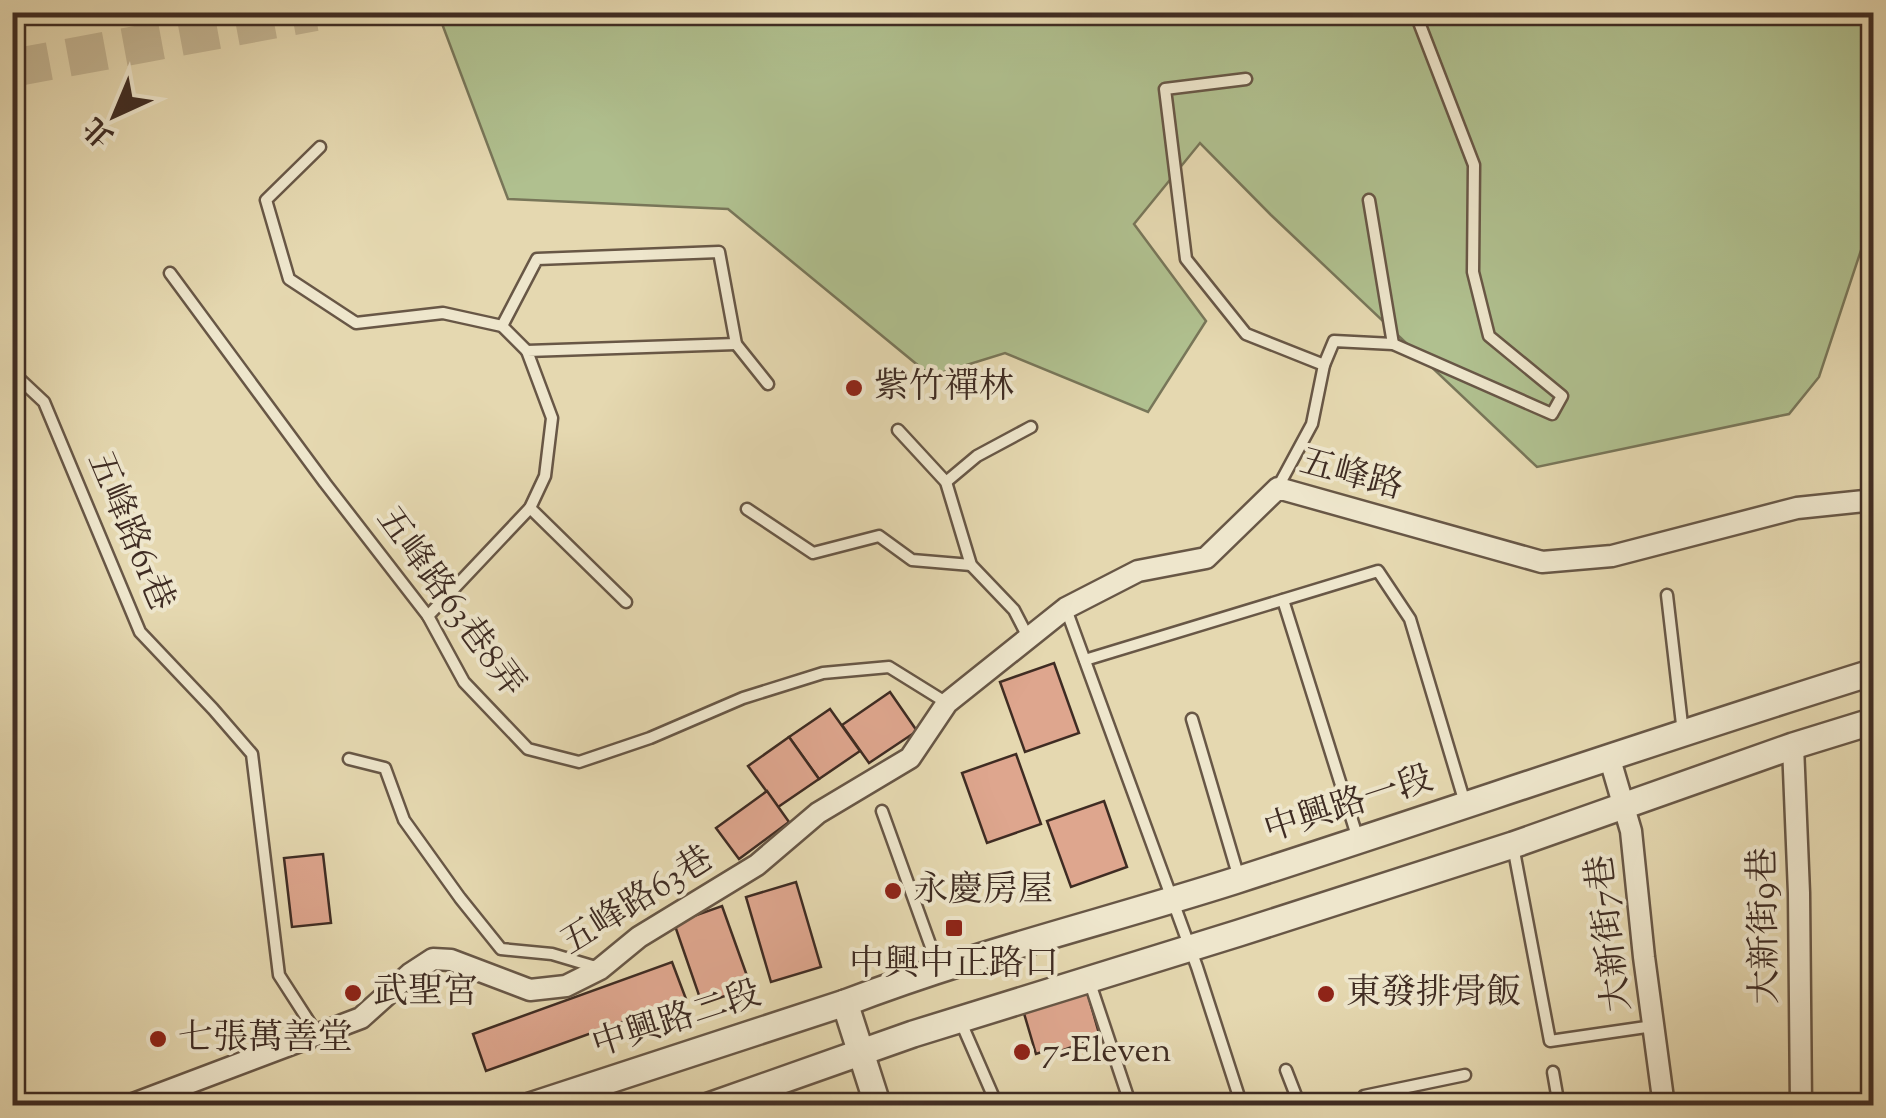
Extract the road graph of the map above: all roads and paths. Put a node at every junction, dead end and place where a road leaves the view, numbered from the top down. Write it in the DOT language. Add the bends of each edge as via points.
graph roads {
  1 [pos="1415,12"];
  2 [pos="1246,79"];
  3 [pos="320,147"];
  4 [pos="1369,200"];
  5 [pos="170,273"];
  6 [pos="502,326"];
  7 [pos="736,344"];
  8 [pos="1392,344"];
  9 [pos="526,351"];
  10 [pos="1324,365"];
  11 [pos="12,372"];
  12 [pos="768,384"];
  13 [pos="1030,427"];
  14 [pos="898,430"];
  15 [pos="946,482"];
  16 [pos="1278,488"];
  17 [pos="1874,500"];
  18 [pos="530,508"];
  19 [pos="747,509"];
  20 [pos="972,564"];
  21 [pos="1667,595"];
  22 [pos="1283,600"];
  23 [pos="626,602"];
  24 [pos="1066,608"];
  25 [pos="428,616"];
  26 [pos="1028,638"];
  27 [pos="1085,660"];
  28 [pos="1874,672"];
  29 [pos="947,702"];
  30 [pos="1192,719"];
  31 [pos="1874,721"];
  32 [pos="1684,734"];
  33 [pos="1794,746"];
  34 [pos="1610,756"];
  35 [pos="349,759"];
  36 [pos="1465,804"];
  37 [pos="1624,806"];
  38 [pos="882,811"];
  39 [pos="1358,840"];
  40 [pos="1513,845"];
  41 [pos="1239,879"];
  42 [pos="1172,900"];
  43 [pos="1190,948"];
  44 [pos="600,968"];
  45 [pos="939,970"];
  46 [pos="1089,980"];
  47 [pos="845,1004"];
  48 [pos="960,1020"];
  49 [pos="1654,1026"];
  50 [pos="318,1034"];
  51 [pos="861,1053"];
  52 [pos="1286,1070"];
  53 [pos="1553,1072"];
  54 [pos="1465,1075"];
  55 [pos="994,1098"];
  56 [pos="128,1106"];
  57 [pos="530,1106"];
  58 [pos="709,1106"];
  59 [pos="878,1106"];
  60 [pos="1131,1106"];
  61 [pos="1242,1106"];
  62 [pos="1300,1106"];
  63 [pos="1367,1106"];
  64 [pos="1559,1106"];
  65 [pos="1664,1106"];
  66 [pos="1801,1106"];
  1 -- 8 [label="lane" via="1474,165 1474,272 1489,336 1562,396 1552,414"];
  2 -- 10 [label="lane" via="1165,89 1186,259 1246,334"];
  3 -- 6 [label="lane" via="266,200 289,280 356,323 444,314"];
  4 -- 8 [label="lane"];
  5 -- 25 [label="lane, 五峰路63巷8弄"];
  6 -- 7 [label="lane" via="538,259 719,252"];
  6 -- 9 [label="lane"];
  7 -- 9 [label="lane"];
  7 -- 12 [label="lane"];
  8 -- 10 [label="lane" via="1334,341"];
  9 -- 18 [label="lane" via="552,418 545,476"];
  10 -- 16 [label="lane" via="1312,424"];
  11 -- 50 [label="lane, 五峰路61巷" via="44,402 140,632 252,754 279,975"];
  13 -- 15 [label="lane"];
  14 -- 15 [label="lane"];
  15 -- 20 [label="lane"];
  16 -- 17 [label="street, 五峰路" via="1542,562 1612,556 1797,508"];
  16 -- 24 [label="street, 五峰路" via="1206,558 1138,571"];
  18 -- 23 [label="lane"];
  18 -- 25 [label="lane"];
  19 -- 20 [label="lane" via="814,554 879,536 912,560"];
  20 -- 26 [label="lane" via="1014,610"];
  21 -- 32 [label="lane"];
  22 -- 27 [label="lane"];
  22 -- 36 [label="lane" via="1378,571 1410,619"];
  22 -- 39 [label="lane"];
  24 -- 26 [label="street, 五峰路63巷"];
  24 -- 27 [label="lane"];
  25 -- 29 [label="lane, 五峰路63巷8弄" via="464,682 528,749 580,762 823,673 889,668"];
  26 -- 29 [label="street, 五峰路63巷"];
  27 -- 42 [label="lane"];
  28 -- 32 [label="street, 中興路一段"];
  29 -- 44 [label="street, 五峰路63巷" via="910,758 818,812 757,865"];
  30 -- 41 [label="lane"];
  31 -- 33 [label="street"];
  32 -- 34 [label="street, 中興路一段"];
  33 -- 37 [label="street"];
  33 -- 66 [label="street, 大新街9巷"];
  34 -- 36 [label="street, 中興路一段"];
  34 -- 37 [label="street, 大新街7巷"];
  35 -- 44 [label="lane" via="385,768 404,820 501,948"];
  36 -- 39 [label="street, 中興路一段"];
  37 -- 40 [label="street"];
  37 -- 49 [label="street, 大新街7巷"];
  38 -- 45 [label="lane"];
  39 -- 41 [label="street, 中興路一段"];
  40 -- 43 [label="street"];
  40 -- 49 [label="lane" via="1550,1041"];
  41 -- 42 [label="street, 中興路一段"];
  42 -- 43 [label="lane"];
  42 -- 45 [label="street, 中興路一段"];
  43 -- 46 [label="street"];
  43 -- 61 [label="lane"];
  44 -- 50 [label="street, 五峰路63巷" via="566,986 530,990 433,959 361,1018"];
  45 -- 47 [label="street, 中興路一段"];
  46 -- 48 [label="street"];
  46 -- 60 [label="lane"];
  47 -- 51 [label="street"];
  47 -- 57 [label="street, 中興路二段"];
  48 -- 51 [label="street"];
  48 -- 55 [label="lane"];
  49 -- 65 [label="street, 大新街7巷"];
  50 -- 56 [label="street, 五峰路63巷"];
  51 -- 58 [label="street"];
  51 -- 59 [label="street"];
  52 -- 62 [label="lane"];
  53 -- 64 [label="lane"];
  54 -- 63 [label="lane" via="1364,1096"];
}
